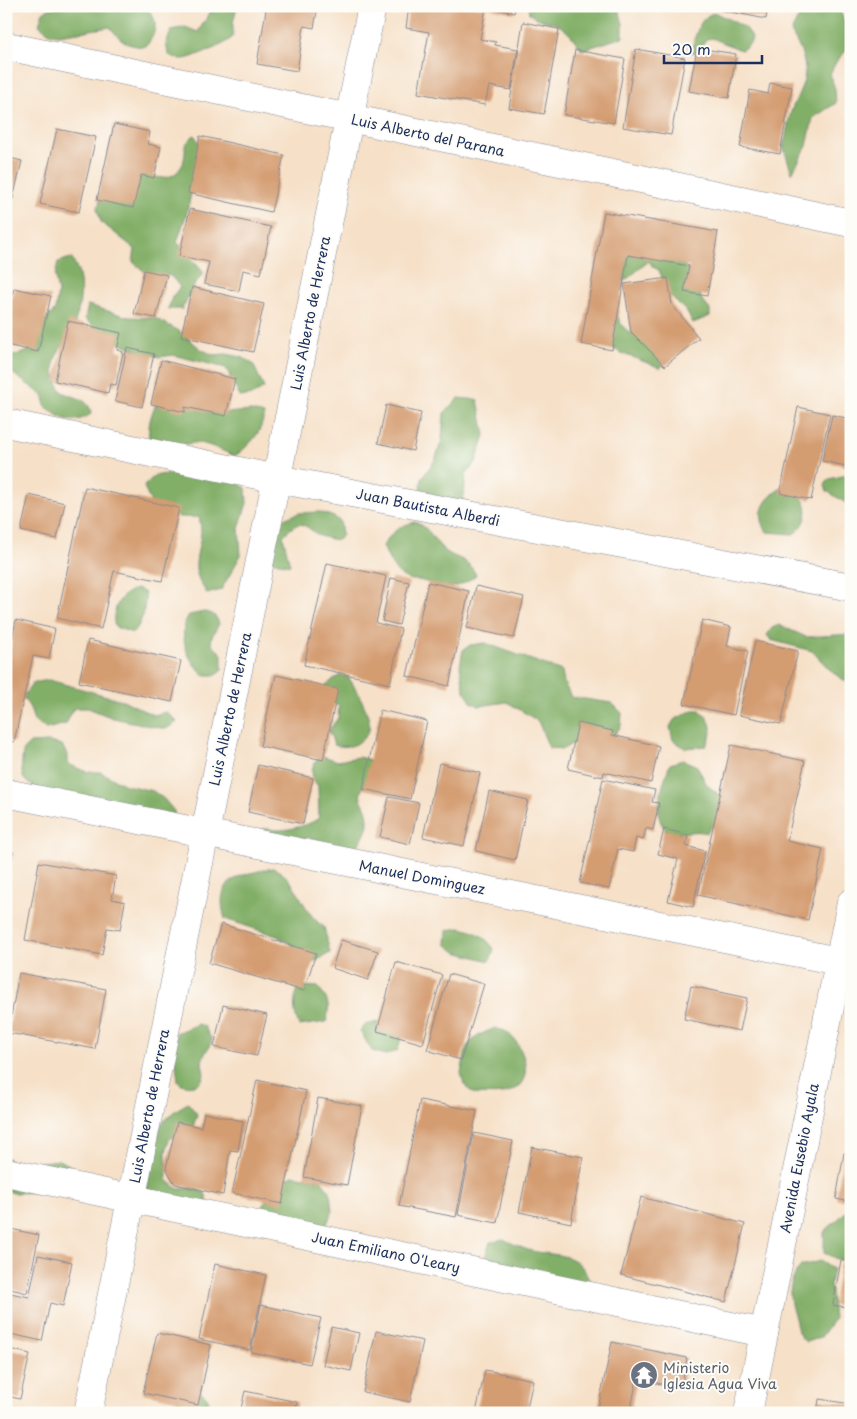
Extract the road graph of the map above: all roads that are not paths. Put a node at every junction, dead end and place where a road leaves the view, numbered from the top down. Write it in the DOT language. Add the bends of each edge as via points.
graph roads {
  1 [pos="372,6"];
  2 [pos="6,46"];
  3 [pos="350,118"];
  4 [pos="851,223"];
  5 [pos="6,423"];
  6 [pos="277,479"];
  7 [pos="851,587"];
  8 [pos="6,793"];
  9 [pos="205,834"];
  10 [pos="851,903"];
  11 [pos="838,961"];
  12 [pos="6,1172"];
  13 [pos="131,1197"];
  14 [pos="764,1333"];
  15 [pos="88,1413"];
  16 [pos="748,1413"];
  1 -- 3 [label="street, Luis Alberto de Herrera"];
  2 -- 3 [label="street, Luis Alberto del Parana"];
  3 -- 4 [label="street, Luis Alberto del Parana"];
  3 -- 6 [label="street, Luis Alberto de Herrera"];
  5 -- 6 [label="street, Juan Bautista Alberdi"];
  6 -- 7 [label="street, Juan Bautista Alberdi"];
  6 -- 9 [label="street, Luis Alberto de Herrera"];
  8 -- 9 [label="street, Manuel Dominguez"];
  9 -- 11 [label="street, Manuel Dominguez"];
  9 -- 13 [label="street, Luis Alberto de Herrera"];
  10 -- 11 [label="street, Avenida Eusebio Ayala"];
  11 -- 14 [label="street, Avenida Eusebio Ayala"];
  12 -- 13 [label="street, Juan Emiliano O'Leary"];
  13 -- 14 [label="street, Juan Emiliano O'Leary"];
  13 -- 15 [label="street, Luis Alberto de Herrera"];
  14 -- 16 [label="street, Avenida Eusebio Ayala"];
}
